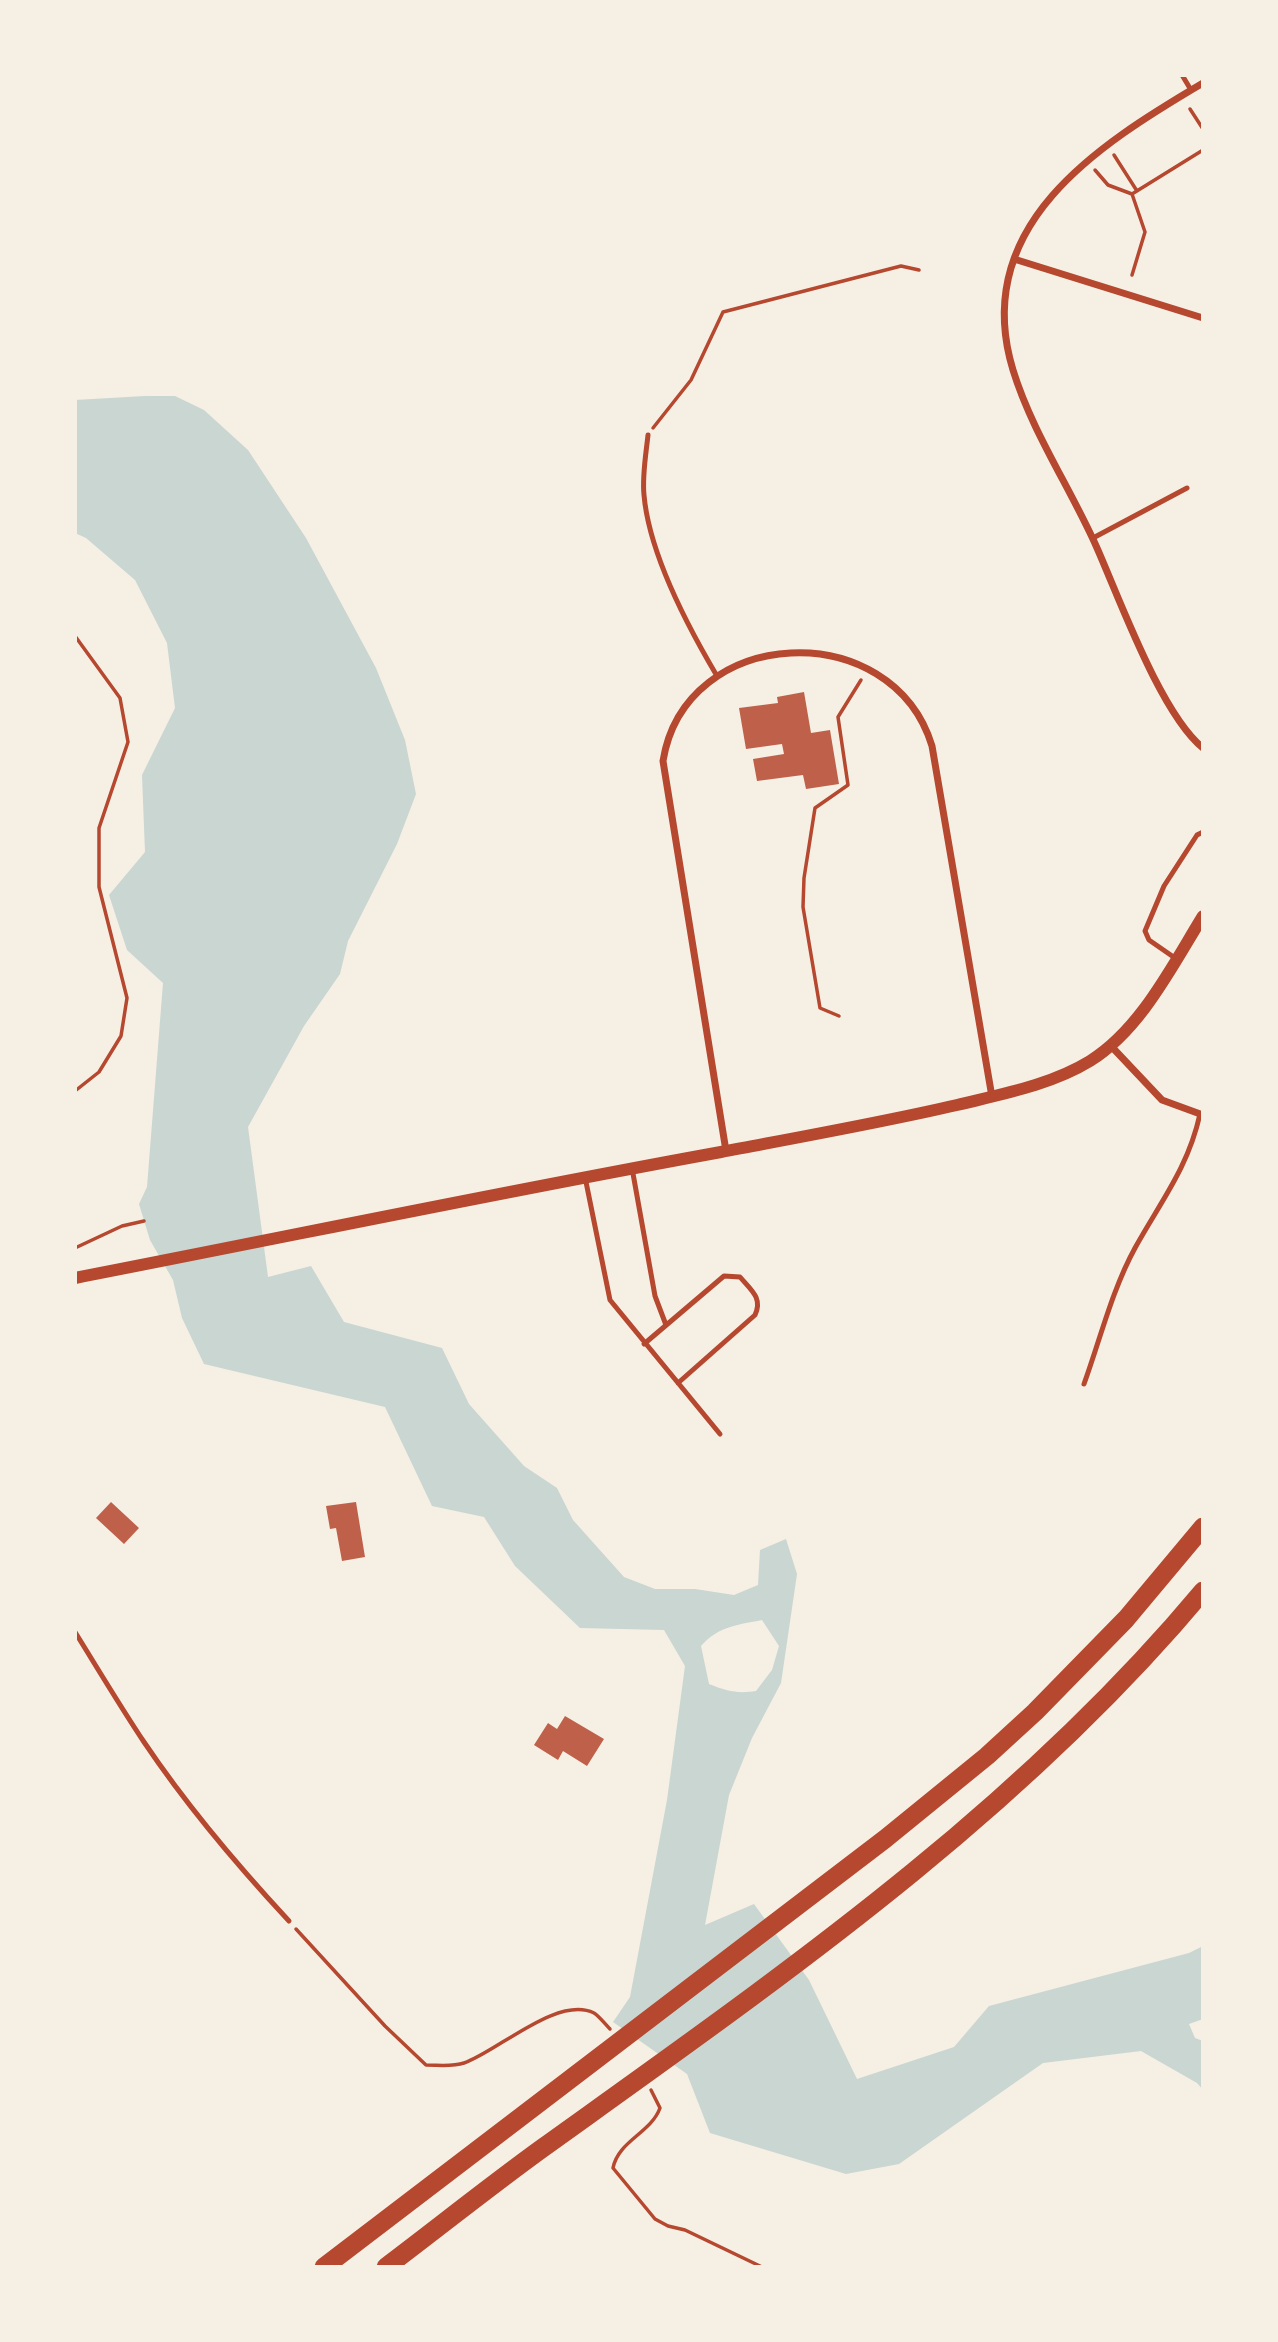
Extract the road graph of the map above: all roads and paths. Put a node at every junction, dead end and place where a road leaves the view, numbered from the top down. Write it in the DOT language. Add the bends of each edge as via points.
graph roads {
  1 [pos="1182,75"];
  2 [pos="1203,83"];
  3 [pos="1191,90"];
  4 [pos="1190,109"];
  5 [pos="1203,128"];
  6 [pos="1203,150"];
  7 [pos="1114,155"];
  8 [pos="1094,169"];
  9 [pos="1135,193"];
  10 [pos="1014,259"];
  11 [pos="919,270"];
  12 [pos="1132,275"];
  13 [pos="1203,318"];
  14 [pos="648,435"];
  15 [pos="1186,488"];
  16 [pos="1093,538"];
  17 [pos="75,636"];
  18 [pos="867,669"];
  19 [pos="718,676"];
  20 [pos="1203,748"];
  21 [pos="1200,833"];
  22 [pos="1203,916"];
  23 [pos="1177,959"];
  24 [pos="839,1016"];
  25 [pos="1111,1046"];
  26 [pos="75,1091"];
  27 [pos="992,1097"];
  28 [pos="1202,1115"];
  29 [pos="726,1151"];
  30 [pos="632,1168"];
  31 [pos="585,1177"];
  32 [pos="144,1221"];
  33 [pos="75,1248"];
  34 [pos="75,1278"];
  35 [pos="666,1325"];
  36 [pos="644,1344"];
  37 [pos="678,1383"];
  38 [pos="1084,1384"];
  39 [pos="720,1434"];
  40 [pos="1203,1527"];
  41 [pos="1203,1591"];
  42 [pos="75,1632"];
  43 [pos="289,1921"];
  44 [pos="593,2013"];
  45 [pos="615,2156"];
  46 [pos="324,2267"];
  47 [pos="386,2267"];
  48 [pos="762,2267"];
  1 -- 3 [label="lane"];
  2 -- 3 [label="street"];
  3 -- 10 [label="street" via="1127,129 1075,169 1046,203"];
  4 -- 5 [label="path"];
  6 -- 9 [label="path"];
  7 -- 9 [label="path"];
  8 -- 9 [label="path" via="1108,185"];
  9 -- 12 [label="path" via="1144,232"];
  10 -- 13 [label="street"];
  10 -- 16 [label="street" via="1007,285 1006,330 1013,371"];
  11 -- 14 [label="path" via="901,266 723,313 691,380"];
  14 -- 19 [label="lane" via="643,494 651,527 686,622"];
  15 -- 16 [label="lane"];
  16 -- 20 [label="street" via="1169,705"];
  17 -- 26 [label="path" via="120,698 128,742 99,828 99,887 127,998 121,1036 99,1072"];
  18 -- 19 [label="street" via="825,655 782,652 739,664"];
  18 -- 24 [label="path" via="838,717 848,785 815,808 804,878 803,907 820,1008"];
  18 -- 27 [label="street" via="901,690 926,725"];
  19 -- 29 [label="street" via="678,714 663,761"];
  21 -- 23 [label="lane" via="1164,886 1145,930 1149,940"];
  22 -- 23 [label="street"];
  23 -- 25 [label="street"];
  25 -- 27 [label="street" via="1068,1073"];
  25 -- 28 [label="street" via="1162,1100"];
  27 -- 29 [label="street"];
  28 -- 38 [label="lane" via="1180,1174 1126,1269"];
  29 -- 30 [label="street"];
  30 -- 31 [label="street"];
  30 -- 35 [label="lane" via="655,1296"];
  31 -- 34 [label="street"];
  31 -- 36 [label="lane" via="610,1300"];
  32 -- 33 [label="path"];
  35 -- 36 [label="lane"];
  35 -- 37 [label="lane" via="724,1276 740,1277 758,1299 755,1315"];
  36 -- 37 [label="lane"];
  37 -- 39 [label="lane"];
  40 -- 46 [label="highway" via="1126,1619 1035,1712 937,1798"];
  41 -- 47 [label="highway" via="1066,1739 806,1958"];
  42 -- 43 [label="lane" via="184,1797"];
  43 -- 44 [label="path" via="426,2065 465,2063 516,2032 567,2011"];
  45 -- 48 [label="path" via="612,2168 655,2219"];
}
